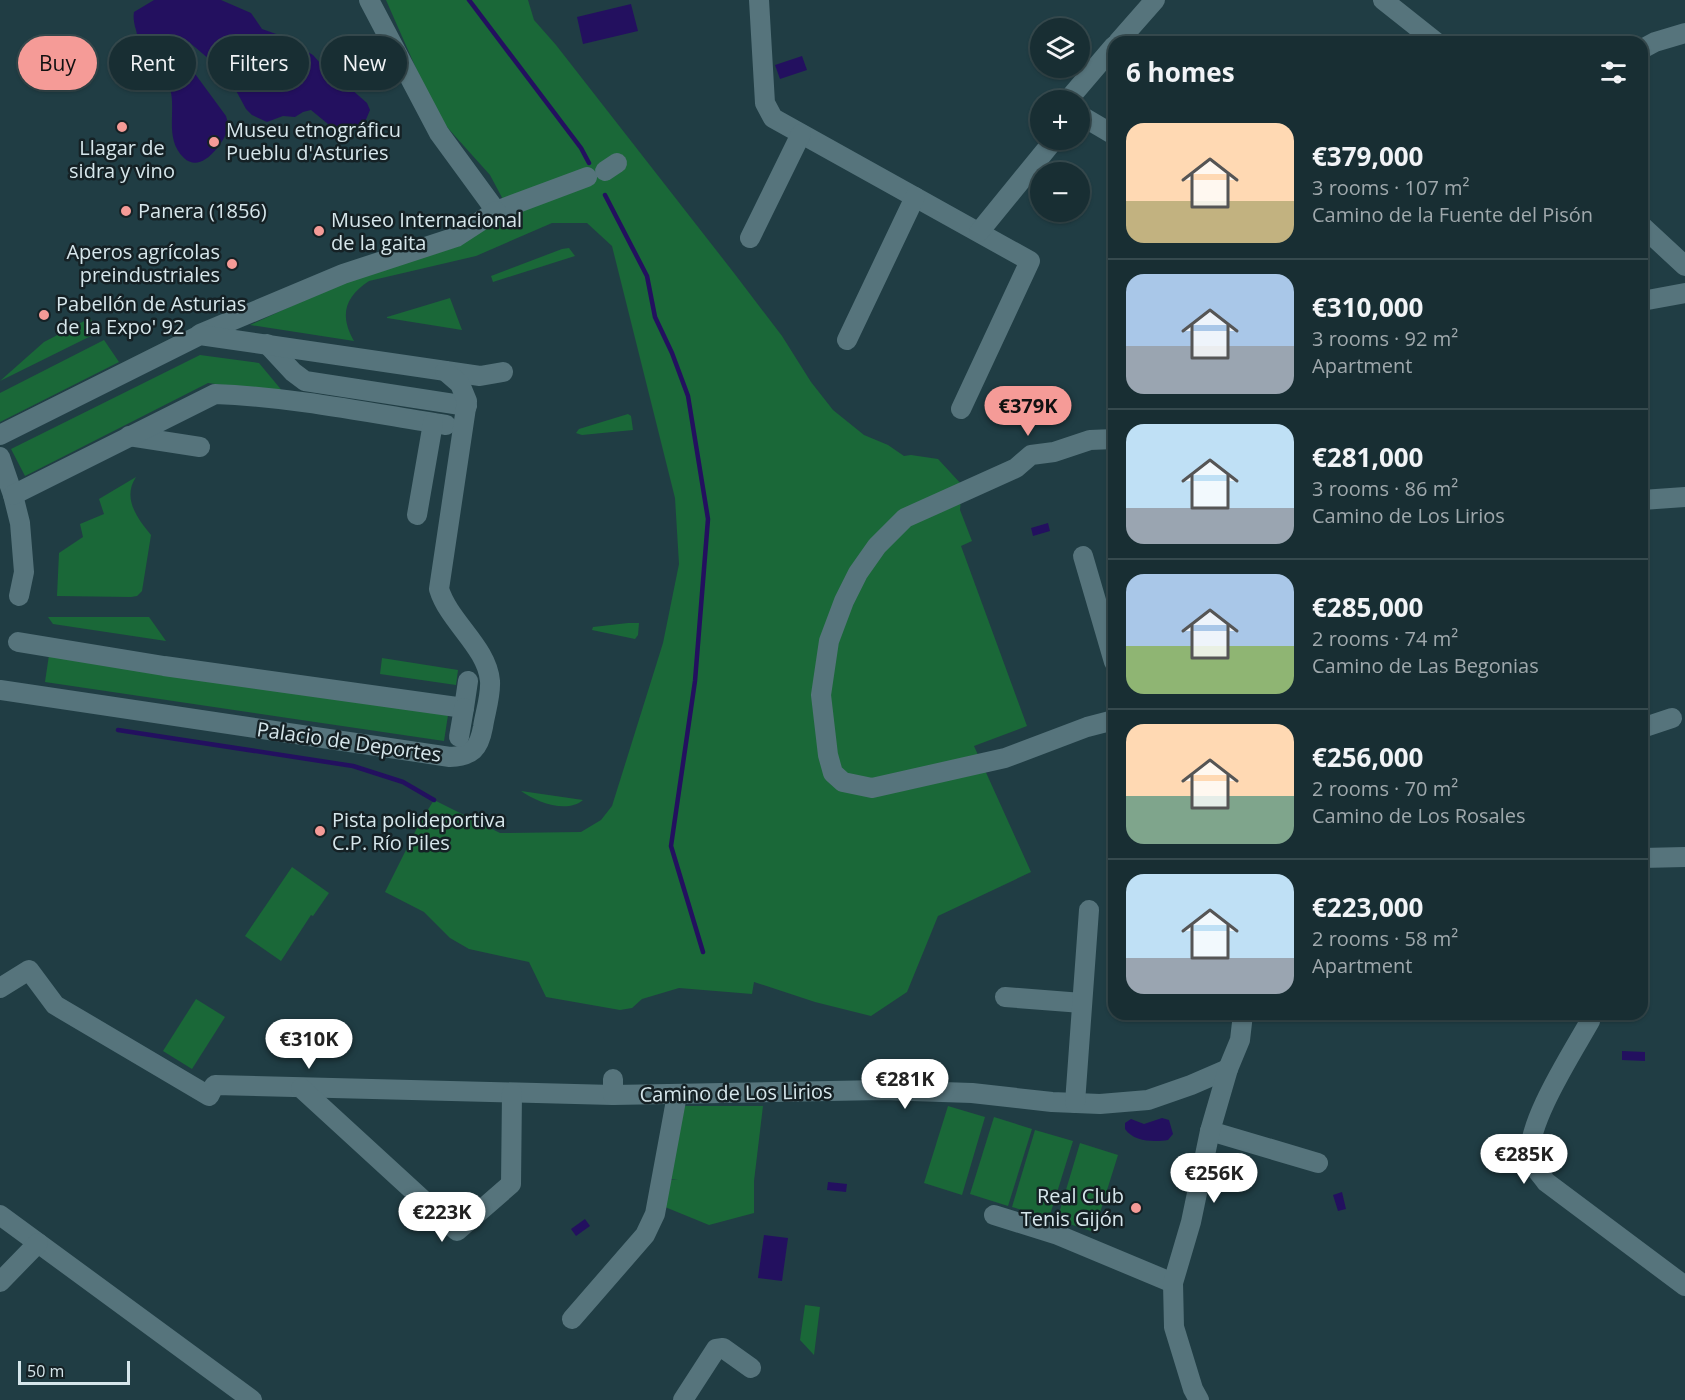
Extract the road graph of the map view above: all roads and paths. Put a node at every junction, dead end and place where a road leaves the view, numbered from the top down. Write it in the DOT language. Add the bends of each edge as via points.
graph roads {
  1 [pos="369,0"];
  2 [pos="759,0"];
  3 [pos="1155,0"];
  4 [pos="1383,0"];
  5 [pos="1685,33"];
  6 [pos="1123,36"];
  7 [pos="1428,36"];
  8 [pos="1648,46"];
  9 [pos="1108,53"];
  10 [pos="1076,90"];
  11 [pos="1090,121"];
  12 [pos="1108,131"];
  13 [pos="801,134"];
  14 [pos="1046,150"];
  15 [pos="603,170"];
  16 [pos="915,197"];
  17 [pos="496,212"];
  18 [pos="979,232"];
  19 [pos="1648,232"];
  20 [pos="750,238"];
  21 [pos="1685,266"];
  22 [pos="1685,293"];
  23 [pos="1648,300"];
  24 [pos="200,334"];
  25 [pos="847,340"];
  26 [pos="267,344"];
  27 [pos="445,371"];
  28 [pos="502,372"];
  29 [pos="467,404"];
  30 [pos="961,409"];
  31 [pos="0,435"];
  32 [pos="129,436"];
  33 [pos="1108,439"];
  34 [pos="200,447"];
  35 [pos="0,457"];
  36 [pos="13,495"];
  37 [pos="1685,497"];
  38 [pos="1648,500"];
  39 [pos="417,515"];
  40 [pos="1083,556"];
  41 [pos="19,596"];
  42 [pos="1108,641"];
  43 [pos="18,642"];
  44 [pos="468,681"];
  45 [pos="0,690"];
  46 [pos="464,708"];
  47 [pos="1672,718"];
  48 [pos="1108,722"];
  49 [pos="1648,726"];
  50 [pos="459,737"];
  51 [pos="1685,857"];
  52 [pos="1648,858"];
  53 [pos="1089,910"];
  54 [pos="0,988"];
  55 [pos="1005,997"];
  56 [pos="1082,1003"];
  57 [pos="1242,1020"];
  58 [pos="1590,1020"];
  59 [pos="1228,1070"];
  60 [pos="301,1088"];
  61 [pos="512,1093"];
  62 [pos="677,1095"];
  63 [pos="1075,1103"];
  64 [pos="1210,1131"];
  65 [pos="1318,1163"];
  66 [pos="0,1215"];
  67 [pos="993,1215"];
  68 [pos="38,1243"];
  69 [pos="0,1282"];
  70 [pos="1173,1283"];
  71 [pos="1685,1286"];
  72 [pos="572,1318"];
  73 [pos="752,1368"];
  74 [pos="1190,1396"];
  75 [pos="252,1400"];
  76 [pos="683,1400"];
  1 -- 17 [label="street" via="439,133"];
  2 -- 13 [label="street" via="765,103 773,118"];
  3 -- 6 [label="street"];
  4 -- 7 [label="street"];
  5 -- 8 [label="street"];
  9 -- 10 [label="street"];
  11 -- 12 [label="street"];
  13 -- 16 [label="street"];
  13 -- 20 [label="street"];
  14 -- 18 [label="street"];
  15 -- 17 [label="street"];
  16 -- 18 [label="street"];
  16 -- 25 [label="street"];
  17 -- 24 [label="street" via="456,237 343,274"];
  18 -- 30 [label="street" via="1030,261"];
  19 -- 21 [label="street"];
  22 -- 23 [label="street"];
  24 -- 26 [label="street"];
  24 -- 31 [label="street"];
  26 -- 27 [label="street"];
  26 -- 29 [label="street" via="305,381"];
  27 -- 28 [label="street" via="480,376"];
  27 -- 29 [label="street" via="460,384"];
  29 -- 45 [label="street, Palacio de Deportes" via="439,589 443,604 488,668 490,684 481,741 474,750 450,757"];
  32 -- 34 [label="street"];
  32 -- 36 [label="street"];
  32 -- 39 [label="street" via="215,394 305,402 440,424"];
  33 -- 48 [label="street" via="1031,455 1016,468 904,518 877,546 844,601 829,641 821,696 832,773 843,782 873,788 1005,758"];
  35 -- 36 [label="street"];
  36 -- 41 [label="street" via="24,572"];
  37 -- 38 [label="street"];
  40 -- 42 [label="street"];
  43 -- 46 [label="street"];
  44 -- 46 [label="street"];
  46 -- 50 [label="street"];
  47 -- 49 [label="street"];
  51 -- 52 [label="street"];
  53 -- 56 [label="street"];
  54 -- 60 [label="street, Camino de Los Lirios" via="29,969 56,1005 209,1096 213,1086"];
  55 -- 56 [label="street"];
  56 -- 63 [label="street"];
  57 -- 59 [label="street" via="1240,1040"];
  58 -- 71 [label="street" via="1538,1118 1531,1141 1531,1159 1546,1182"];
  59 -- 63 [label="street, Camino de Los Lirios" via="1148,1100"];
  59 -- 64 [label="street"];
  60 -- 61 [label="street, Camino de Los Lirios"];
  60 -- 61 [label="street" via="457,1231 511,1184"];
  61 -- 62 [label="street, Camino de Los Lirios" via="613,1087"];
  62 -- 63 [label="street, Camino de Los Lirios" via="882,1090 972,1093"];
  62 -- 72 [label="street" via="651,1225"];
  64 -- 65 [label="street"];
  64 -- 70 [label="street" via="1191,1222"];
  66 -- 68 [label="street"];
  67 -- 70 [label="street" via="1058,1236"];
  68 -- 69 [label="street"];
  68 -- 75 [label="street"];
  70 -- 74 [label="street" via="1174,1327"];
  73 -- 76 [label="street" via="723,1348 716,1349"];
}
